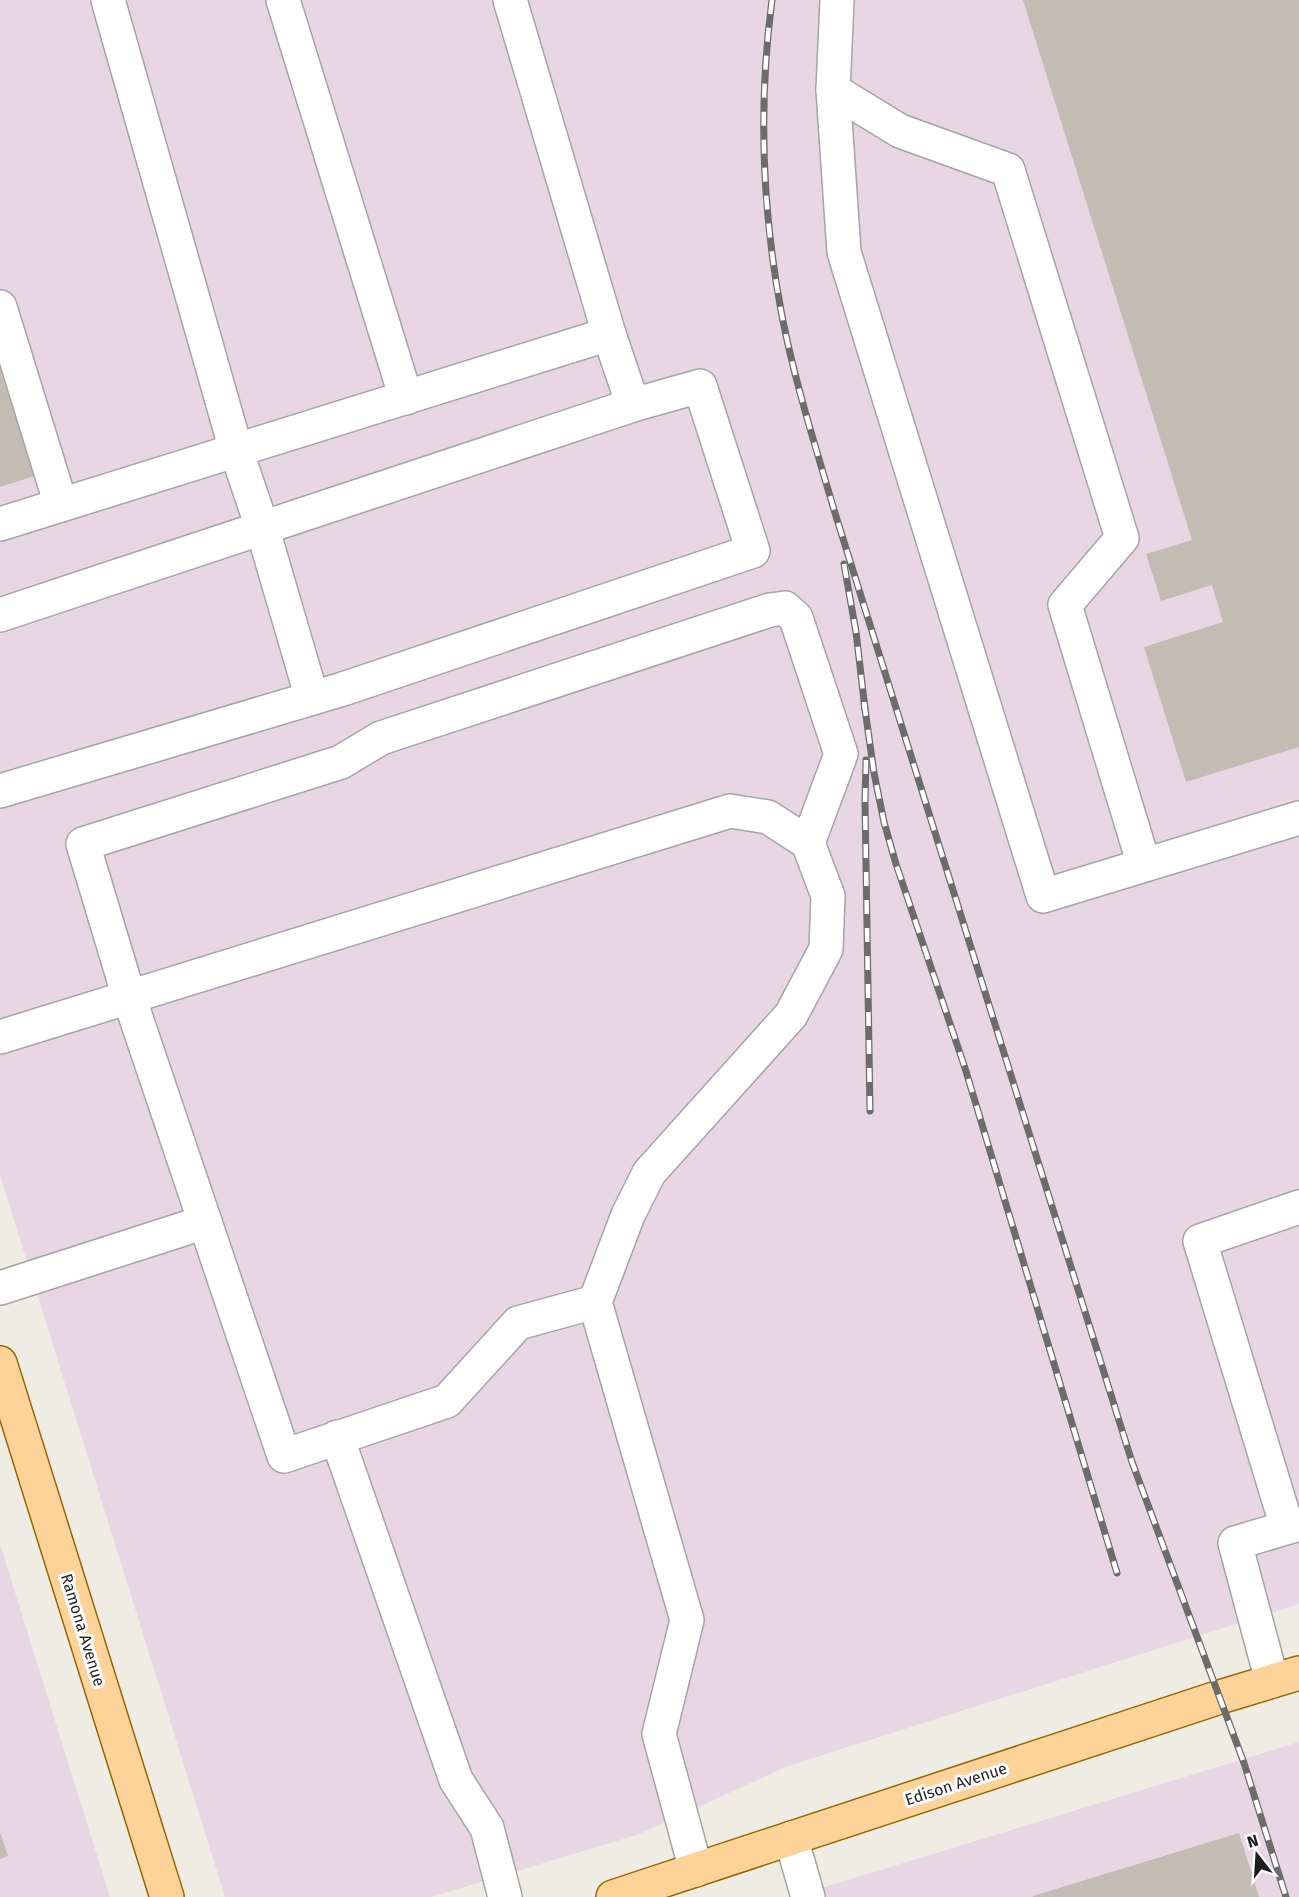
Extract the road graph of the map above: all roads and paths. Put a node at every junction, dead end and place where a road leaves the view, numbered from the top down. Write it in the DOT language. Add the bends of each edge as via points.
graph roads {
  1 [pos="108,0"];
  2 [pos="283,0"];
  3 [pos="510,0"];
  4 [pos="837,0"];
  5 [pos="833,90"];
  6 [pos="0,307"];
  7 [pos="609,334"];
  8 [pos="406,398"];
  9 [pos="633,405"];
  10 [pos="236,450"];
  11 [pos="61,505"];
  12 [pos="0,524"];
  13 [pos="262,527"];
  14 [pos="0,615"];
  15 [pos="312,698"];
  16 [pos="0,791"];
  17 [pos="1299,818"];
  18 [pos="808,843"];
  19 [pos="1144,865"];
  20 [pos="129,997"];
  21 [pos="0,1037"];
  22 [pos="1299,1207"];
  23 [pos="205,1222"];
  24 [pos="0,1288"];
  25 [pos="595,1302"];
  26 [pos="0,1363"];
  27 [pos="337,1437"];
  28 [pos="1293,1525"];
  29 [pos="1285,1677"];
  30 [pos="791,1838"];
  31 [pos="696,1870"];
  32 [pos="167,1897"];
  33 [pos="505,1897"];
  34 [pos="613,1897"];
  35 [pos="808,1897"];
  1 -- 10 [label="lane"];
  2 -- 8 [label="lane"];
  3 -- 7 [label="lane"];
  4 -- 5 [label="lane"];
  5 -- 19 [label="lane" via="900,131 1008,170 1122,538 1065,605"];
  5 -- 19 [label="lane" via="844,252 1043,896"];
  6 -- 11 [label="lane"];
  7 -- 8 [label="lane"];
  7 -- 9 [label="lane"];
  8 -- 10 [label="lane"];
  9 -- 13 [label="lane"];
  9 -- 15 [label="lane" via="700,386 753,551"];
  10 -- 11 [label="lane"];
  10 -- 13 [label="lane"];
  11 -- 12 [label="lane"];
  13 -- 14 [label="lane"];
  13 -- 15 [label="lane"];
  15 -- 16 [label="lane"];
  17 -- 19 [label="lane"];
  18 -- 20 [label="lane" via="768,817 730,811"];
  18 -- 20 [label="lane" via="842,753 796,618 785,608 381,738 341,762 83,844"];
  18 -- 25 [label="lane" via="828,896 826,949 791,1015 649,1173 628,1215"];
  20 -- 21 [label="lane"];
  20 -- 23 [label="lane"];
  22 -- 28 [label="lane" via="1200,1241"];
  23 -- 24 [label="lane"];
  23 -- 27 [label="lane" via="284,1456"];
  25 -- 27 [label="lane" via="518,1323 447,1401"];
  25 -- 31 [label="lane" via="687,1620 659,1734"];
  26 -- 32 [label="main road, Ramona Avenue"];
  27 -- 33 [label="lane" via="456,1780 487,1828"];
  28 -- 29 [label="lane" via="1235,1543"];
  29 -- 30 [label="main road, Edison Avenue"];
  30 -- 31 [label="main road, Edison Avenue"];
  30 -- 35 [label="lane"];
  31 -- 34 [label="main road, Edison Avenue"];
}
